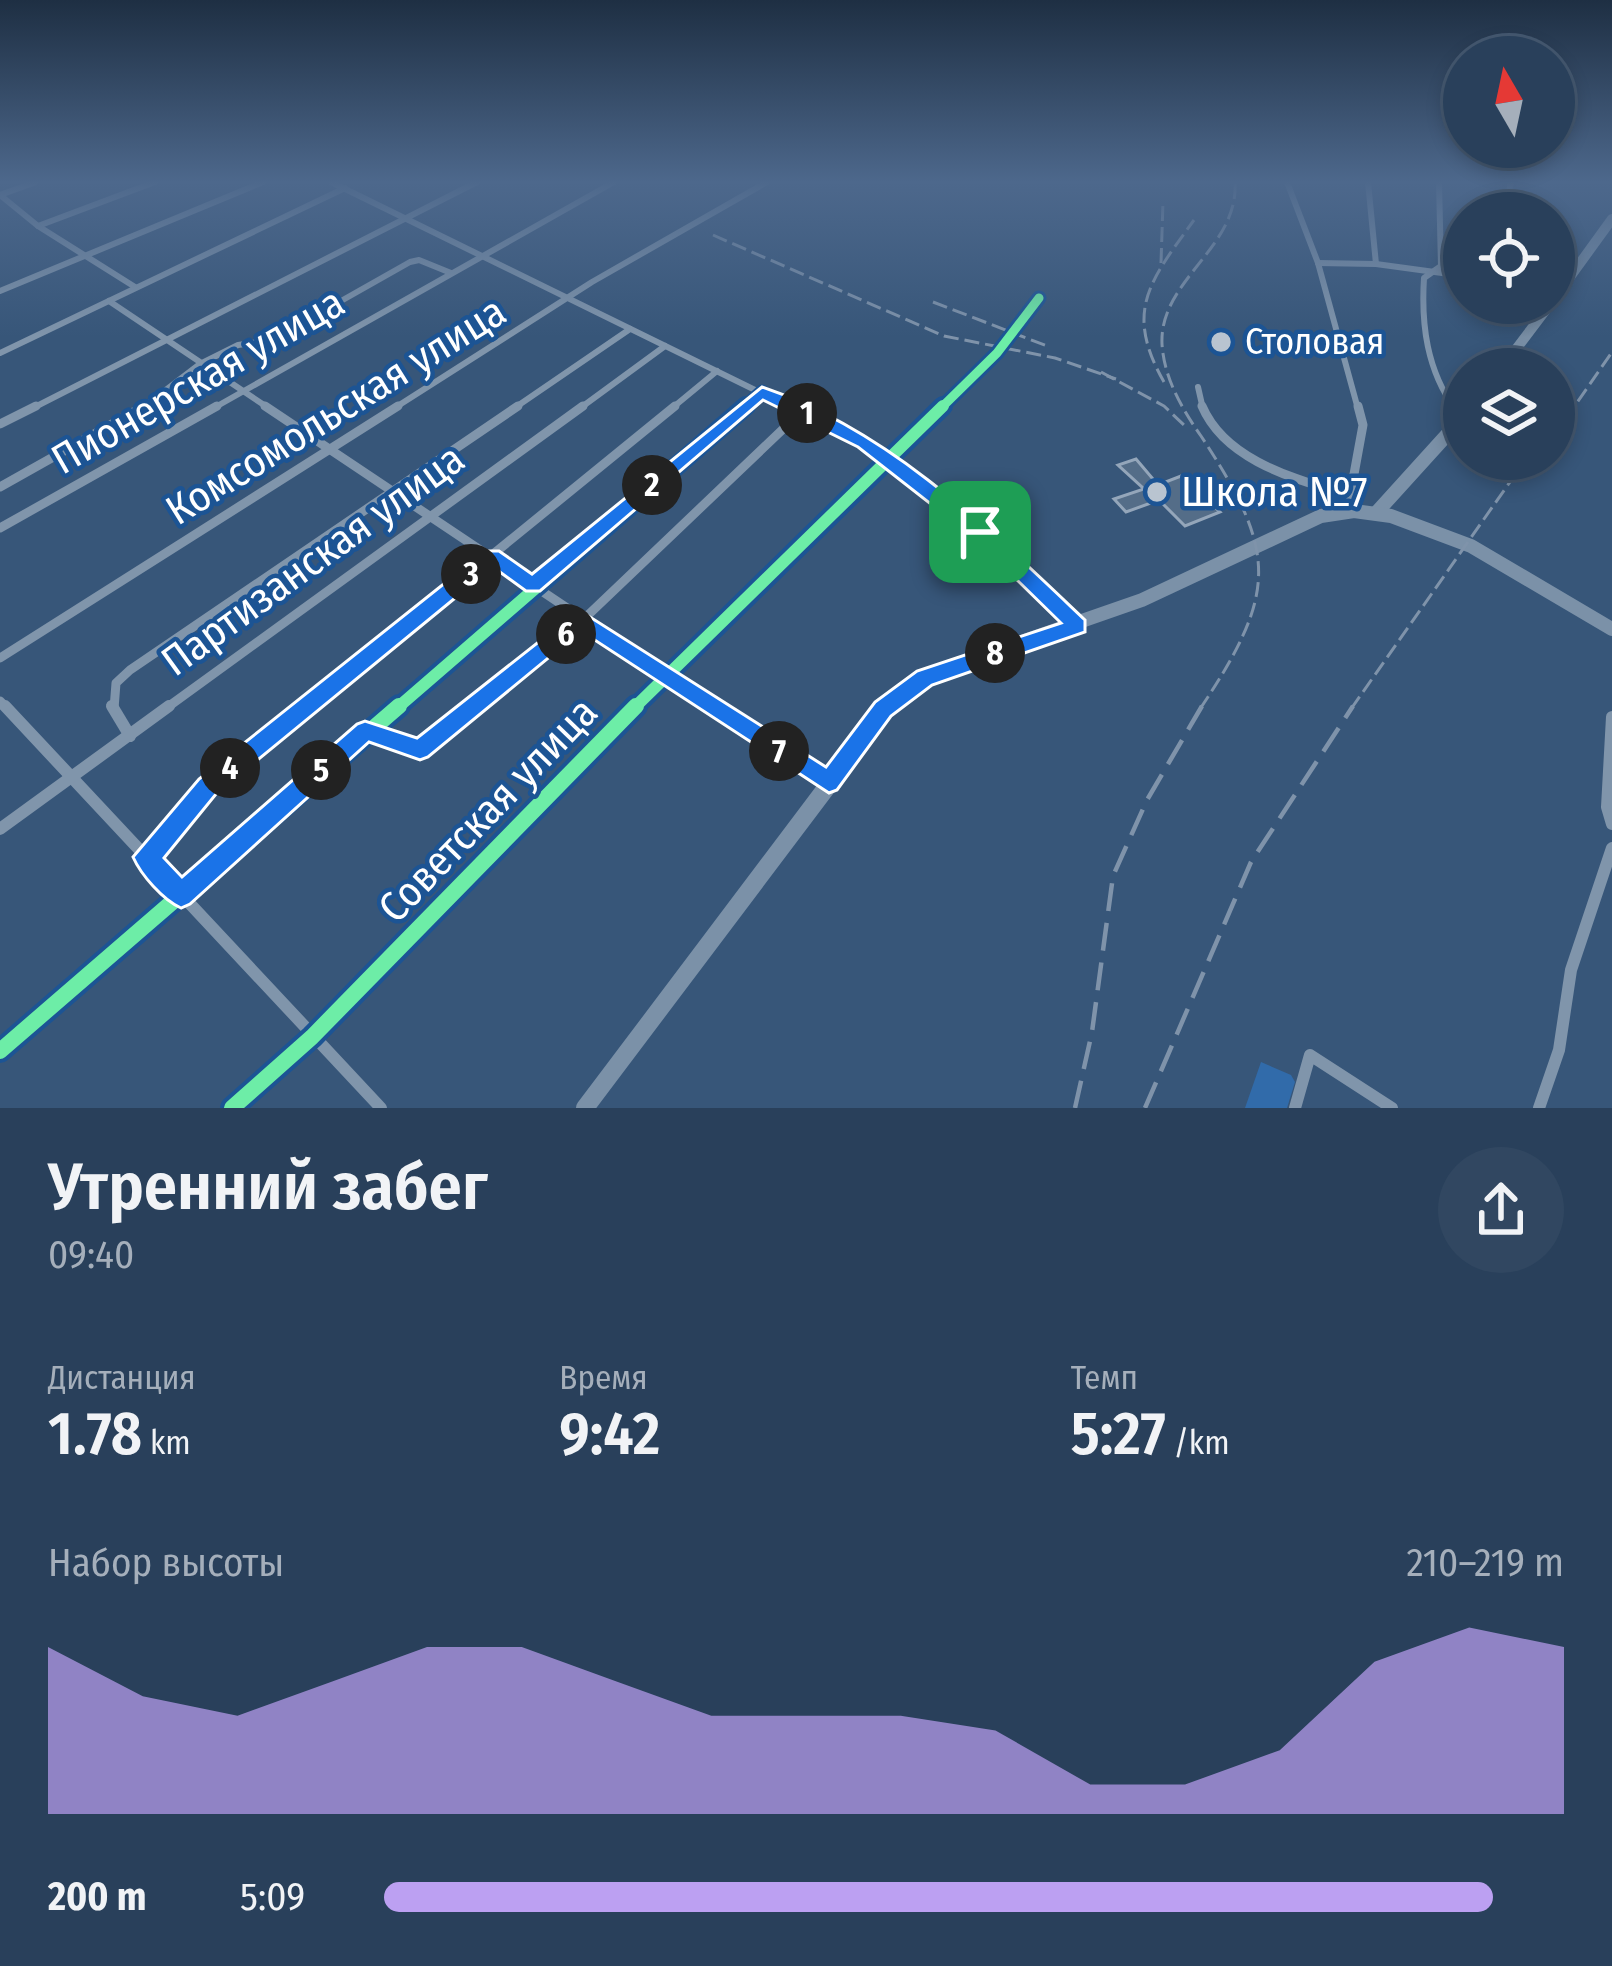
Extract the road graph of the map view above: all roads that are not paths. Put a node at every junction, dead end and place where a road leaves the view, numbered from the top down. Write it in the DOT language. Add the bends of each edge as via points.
graph roads {
  1 [pos="49,234"];
  2 [pos="141,234"];
  3 [pos="250,234"];
  4 [pos="376,234"];
  5 [pos="437,234"];
  6 [pos="523,234"];
  7 [pos="671,234"];
  8 [pos="1307,234"];
  9 [pos="1373,234"];
  10 [pos="1439,234"];
  11 [pos="1601,234"];
  12 [pos="482,257"];
  13 [pos="84,258"];
  14 [pos="1318,263"];
  15 [pos="1376,264"];
  16 [pos="1575,270"];
  17 [pos="1439,271"];
  18 [pos="1443,272"];
  19 [pos="451,273"];
  20 [pos="135,287"];
  21 [pos="0,291"];
  22 [pos="1039,298"];
  23 [pos="569,300"];
  24 [pos="109,302"];
  25 [pos="630,329"];
  26 [pos="166,339"];
  27 [pos="665,346"];
  28 [pos="0,353"];
  29 [pos="200,364"];
  30 [pos="717,371"];
  31 [pos="1198,387"];
  32 [pos="242,390"];
  33 [pos="1443,391"];
  34 [pos="762,392"];
  35 [pos="802,411"];
  36 [pos="0,424"];
  37 [pos="1443,439"];
  38 [pos="330,451"];
  39 [pos="885,460"];
  40 [pos="0,487"];
  41 [pos="394,491"];
  42 [pos="1350,503"];
  43 [pos="1377,512"];
  44 [pos="430,514"];
  45 [pos="0,528"];
  46 [pos="492,556"];
  47 [pos="533,585"];
  48 [pos="579,618"];
  49 [pos="1077,626"];
  50 [pos="1612,629"];
  51 [pos="0,658"];
  52 [pos="668,674"];
  53 [pos="0,701"];
  54 [pos="1612,717"];
  55 [pos="365,731"];
  56 [pos="130,736"];
  57 [pos="75,776"];
  58 [pos="829,782"];
  59 [pos="0,811"];
  60 [pos="14,819"];
  61 [pos="1612,824"];
  62 [pos="0,829"];
  63 [pos="1612,848"];
  64 [pos="146,857"];
  65 [pos="181,895"];
  66 [pos="312,1037"];
  67 [pos="0,1051"];
  68 [pos="232,1108"];
  69 [pos="380,1108"];
  70 [pos="585,1108"];
  71 [pos="1295,1108"];
  72 [pos="1392,1108"];
  73 [pos="1539,1108"];
  1 -- 13 [label="street"];
  2 -- 13 [label="street"];
  3 -- 20 [label="street"];
  4 -- 26 [label="street"];
  5 -- 12 [label="street"];
  6 -- 12 [label="street, Пионерская улица"];
  7 -- 23 [label="street, Комсомольская улица"];
  8 -- 14 [label="street"];
  9 -- 15 [label="street"];
  10 -- 17 [label="street"];
  11 -- 16 [label="main road"];
  12 -- 19 [label="street, Пионерская улица"];
  12 -- 23 [label="street"];
  13 -- 20 [label="street"];
  13 -- 21 [label="street"];
  14 -- 15 [label="street"];
  14 -- 42 [label="street" via="1364,425"];
  15 -- 17 [label="street"];
  17 -- 18 [label="street"];
  17 -- 33 [label="street" via="1424,278 1423,326"];
  19 -- 29 [label="street" via="415,260 272,340 238,345"];
  19 -- 32 [label="street, Пионерская улица"];
  20 -- 24 [label="street"];
  22 -- 39 [label="street, Советская улица" via="997,352"];
  23 -- 25 [label="street"];
  23 -- 38 [label="street, Комсомольская улица"];
  24 -- 26 [label="street"];
  24 -- 28 [label="street"];
  25 -- 27 [label="street"];
  25 -- 41 [label="street"];
  26 -- 29 [label="street"];
  26 -- 36 [label="street"];
  27 -- 30 [label="street"];
  27 -- 44 [label="street, Партизанская улица"];
  29 -- 32 [label="street"];
  29 -- 40 [label="street" via="139,411"];
  30 -- 34 [label="street"];
  30 -- 46 [label="street"];
  31 -- 42 [label="street" via="1199,404 1230,442"];
  32 -- 38 [label="street"];
  32 -- 45 [label="street, Пионерская улица"];
  34 -- 35 [label="street"];
  34 -- 47 [label="street"];
  35 -- 39 [label="street"];
  35 -- 48 [label="street"];
  37 -- 43 [label="main road"];
  38 -- 41 [label="street"];
  38 -- 51 [label="street, Комсомольская улица"];
  39 -- 49 [label="street" via="963,516"];
  39 -- 52 [label="street, Советская улица"];
  41 -- 44 [label="street"];
  41 -- 56 [label="street" via="116,683 111,704"];
  42 -- 43 [label="main road"];
  42 -- 49 [label="main road"];
  43 -- 50 [label="main road" via="1466,545"];
  44 -- 46 [label="street"];
  44 -- 56 [label="street, Партизанская улица"];
  46 -- 47 [label="street"];
  46 -- 64 [label="street" via="207,787"];
  47 -- 48 [label="street"];
  47 -- 55 [label="street"];
  48 -- 52 [label="street"];
  48 -- 55 [label="street" via="420,749"];
  49 -- 58 [label="main road" via="924,678 883,709"];
  52 -- 58 [label="street"];
  52 -- 66 [label="street, Советская улица"];
  53 -- 57 [label="street"];
  54 -- 61 [label="street"];
  55 -- 65 [label="street"];
  56 -- 57 [label="street, Партизанская улица"];
  57 -- 60 [label="street, Партизанская улица"];
  57 -- 64 [label="street"];
  58 -- 70 [label="main road"];
  59 -- 60 [label="street"];
  60 -- 62 [label="street, Партизанская улица"];
  63 -- 73 [label="street" via="1571,970 1559,1050"];
  64 -- 65 [label="street"];
  65 -- 66 [label="street"];
  65 -- 67 [label="street"];
  66 -- 68 [label="street, Советская улица"];
  66 -- 69 [label="street"];
  71 -- 72 [label="street" via="1310,1054"];
}
